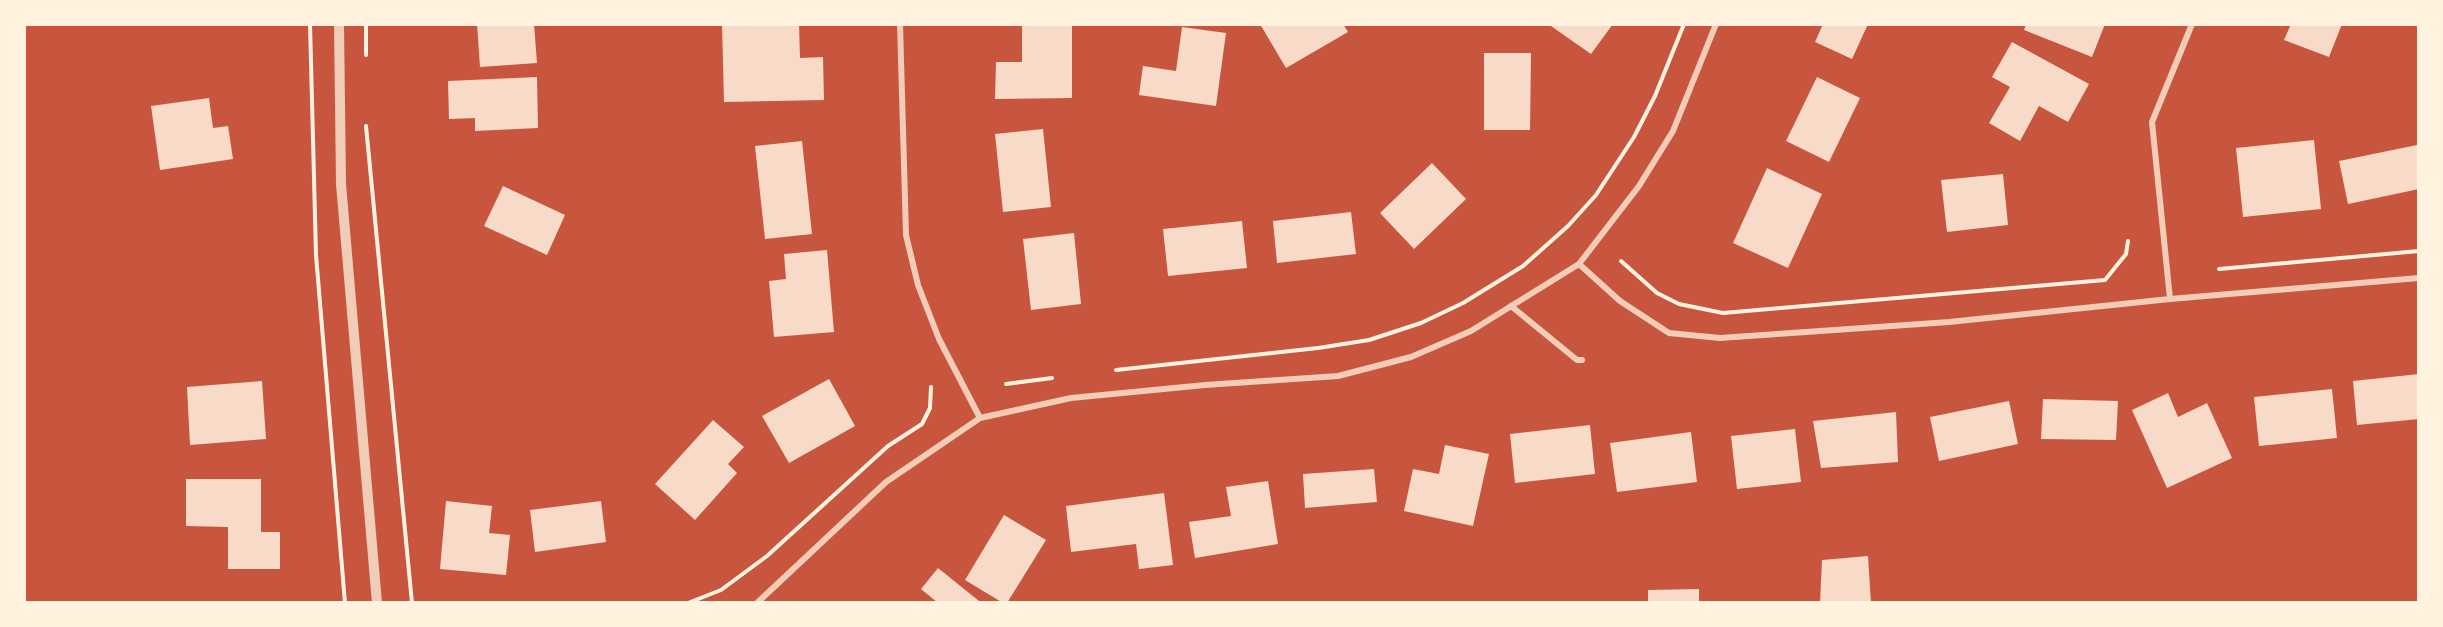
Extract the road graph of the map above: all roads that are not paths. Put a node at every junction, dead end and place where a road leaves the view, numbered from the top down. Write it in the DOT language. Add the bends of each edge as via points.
graph roads {
  1 [pos="339,24"];
  2 [pos="900,24"];
  3 [pos="1716,24"];
  4 [pos="2192,24"];
  5 [pos="1579,264"];
  6 [pos="2419,278"];
  7 [pos="2170,299"];
  8 [pos="1511,306"];
  9 [pos="1582,360"];
  10 [pos="980,418"];
  11 [pos="377,603"];
  12 [pos="757,603"];
  1 -- 11 [label="street" via="341,184"];
  2 -- 10 [label="street" via="906,235 918,285 935,328"];
  3 -- 5 [label="street" via="1673,131 1639,186"];
  4 -- 7 [label="street" via="2152,122"];
  5 -- 7 [label="street" via="1620,301 1669,333 1720,338 1948,322"];
  5 -- 8 [label="street"];
  6 -- 7 [label="street"];
  8 -- 9 [label="street" via="1577,360"];
  8 -- 10 [label="street" via="1471,331 1411,357 1338,376 1071,398"];
  10 -- 12 [label="street" via="886,482"];
}
